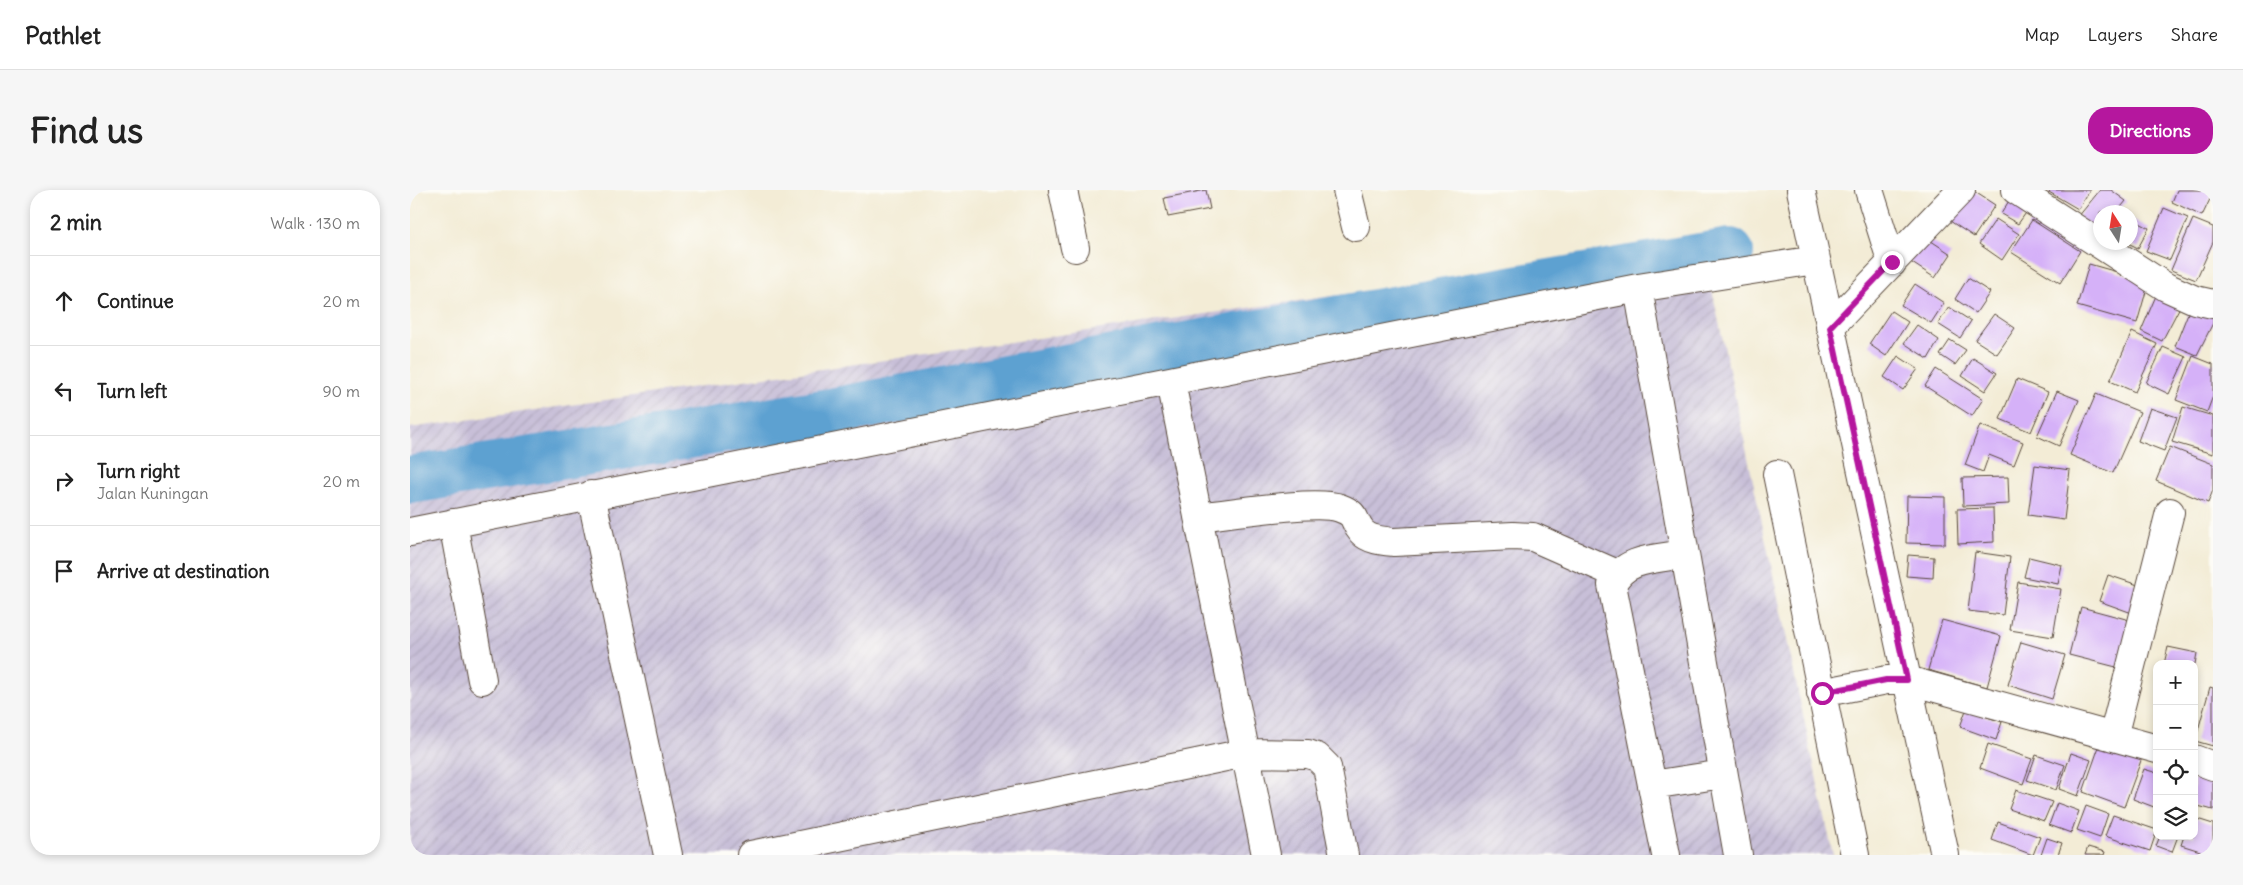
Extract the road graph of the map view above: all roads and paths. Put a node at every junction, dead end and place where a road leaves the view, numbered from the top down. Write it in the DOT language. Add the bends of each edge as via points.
graph roads {
  1 [pos="1063,190"];
  2 [pos="1347,190"];
  3 [pos="1800,190"];
  4 [pos="1870,190"];
  5 [pos="1961,190"];
  6 [pos="2016,190"];
  7 [pos="1356,227"];
  8 [pos="1075,248"];
  9 [pos="1815,260"];
  10 [pos="1892,262"];
  11 [pos="1638,288"];
  12 [pos="2213,304"];
  13 [pos="1830,327"];
  14 [pos="1170,382"];
  15 [pos="1777,474"];
  16 [pos="591,495"];
  17 [pos="2170,512"];
  18 [pos="1198,517"];
  19 [pos="453,523"];
  20 [pos="410,532"];
  21 [pos="1685,554"];
  22 [pos="1617,574"];
  23 [pos="482,680"];
  24 [pos="1907,680"];
  25 [pos="1822,693"];
  26 [pos="2113,737"];
  27 [pos="2153,748"];
  28 [pos="1245,753"];
  29 [pos="2198,760"];
  30 [pos="2213,766"];
  31 [pos="1723,774"];
  32 [pos="1652,785"];
  33 [pos="668,855"];
  34 [pos="751,855"];
  35 [pos="1266,855"];
  36 [pos="1344,855"];
  37 [pos="1666,855"];
  38 [pos="1738,855"];
  39 [pos="1855,855"];
  40 [pos="1946,855"];
  1 -- 8 [label="street"];
  2 -- 7 [label="street"];
  3 -- 9 [label="street"];
  4 -- 10 [label="street"];
  5 -- 10 [label="street"];
  6 -- 12 [label="street" via="2166,287"];
  9 -- 11 [label="street"];
  9 -- 13 [label="street"];
  10 -- 13 [label="street"];
  11 -- 14 [label="street"];
  11 -- 21 [label="street"];
  13 -- 24 [label="street"];
  14 -- 16 [label="street"];
  14 -- 18 [label="street"];
  15 -- 25 [label="street"];
  16 -- 19 [label="street"];
  16 -- 33 [label="street"];
  17 -- 26 [label="street"];
  18 -- 22 [label="street" via="1311,505 1338,507 1354,515 1362,532 1376,540 1533,537"];
  18 -- 28 [label="street"];
  19 -- 20 [label="street"];
  19 -- 23 [label="street"];
  21 -- 22 [label="street" via="1628,565"];
  21 -- 31 [label="street"];
  22 -- 32 [label="street" via="1612,585"];
  24 -- 25 [label="street" via="1886,680"];
  24 -- 26 [label="street"];
  24 -- 40 [label="street"];
  25 -- 39 [label="street"];
  26 -- 27 [label="street"];
  28 -- 34 [label="street"];
  28 -- 35 [label="street"];
  28 -- 36 [label="street" via="1317,757 1326,767"];
  29 -- 30 [label="street"];
  31 -- 32 [label="street"];
  31 -- 38 [label="street"];
  32 -- 37 [label="street"];
}
